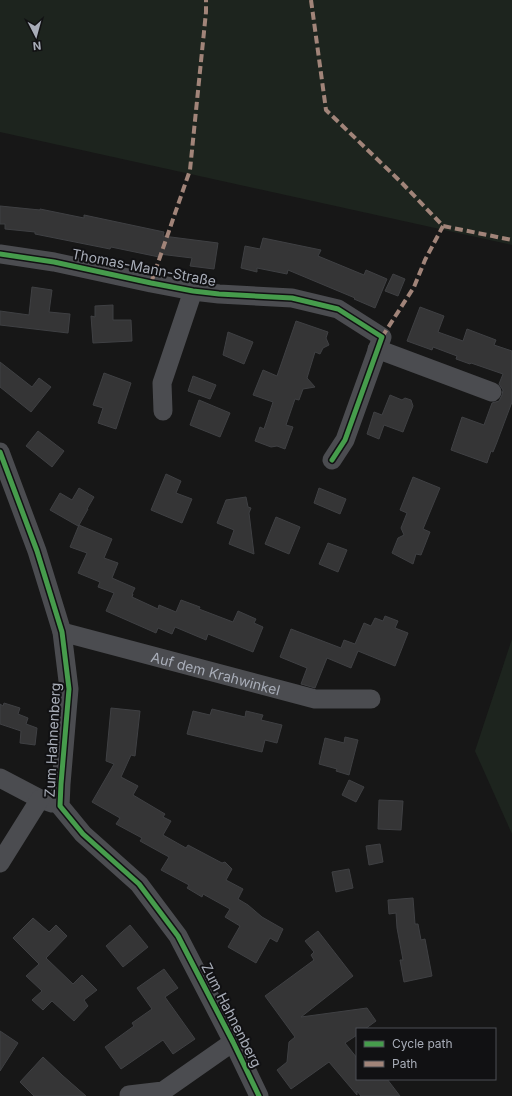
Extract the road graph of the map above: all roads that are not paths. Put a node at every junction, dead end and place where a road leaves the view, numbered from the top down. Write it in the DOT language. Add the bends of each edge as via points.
graph roads {
  1 [pos="0,254"];
  2 [pos="193,291"];
  3 [pos="376,350"];
  4 [pos="492,392"];
  5 [pos="163,411"];
  6 [pos="0,452"];
  7 [pos="332,460"];
  8 [pos="62,632"];
  9 [pos="372,698"];
  10 [pos="0,778"];
  11 [pos="40,799"];
  12 [pos="60,806"];
  13 [pos="0,863"];
  14 [pos="233,1042"];
  15 [pos="129,1095"];
  16 [pos="260,1096"];
  1 -- 2 [label="street, Thomas-Mann-Straße" via="54,262"];
  2 -- 3 [label="street, Thomas-Mann-Straße" via="292,298 338,309 382,337"];
  2 -- 5 [label="street, Thomas-Mann-Straße" via="162,383"];
  3 -- 4 [label="street"];
  3 -- 7 [label="street, Thomas-Mann-Straße" via="345,440"];
  6 -- 8 [label="street, Zum Hahnenberg" via="37,551"];
  8 -- 9 [label="street, Auf dem Krahwinkel" via="315,699"];
  8 -- 12 [label="street, Zum Hahnenberg" via="69,689"];
  10 -- 11 [label="street"];
  11 -- 12 [label="street"];
  11 -- 13 [label="street"];
  12 -- 14 [label="street, Zum Hahnenberg" via="83,834 139,884 178,936"];
  14 -- 15 [label="street" via="164,1091"];
  14 -- 16 [label="street, Zum Hahnenberg"];
}
